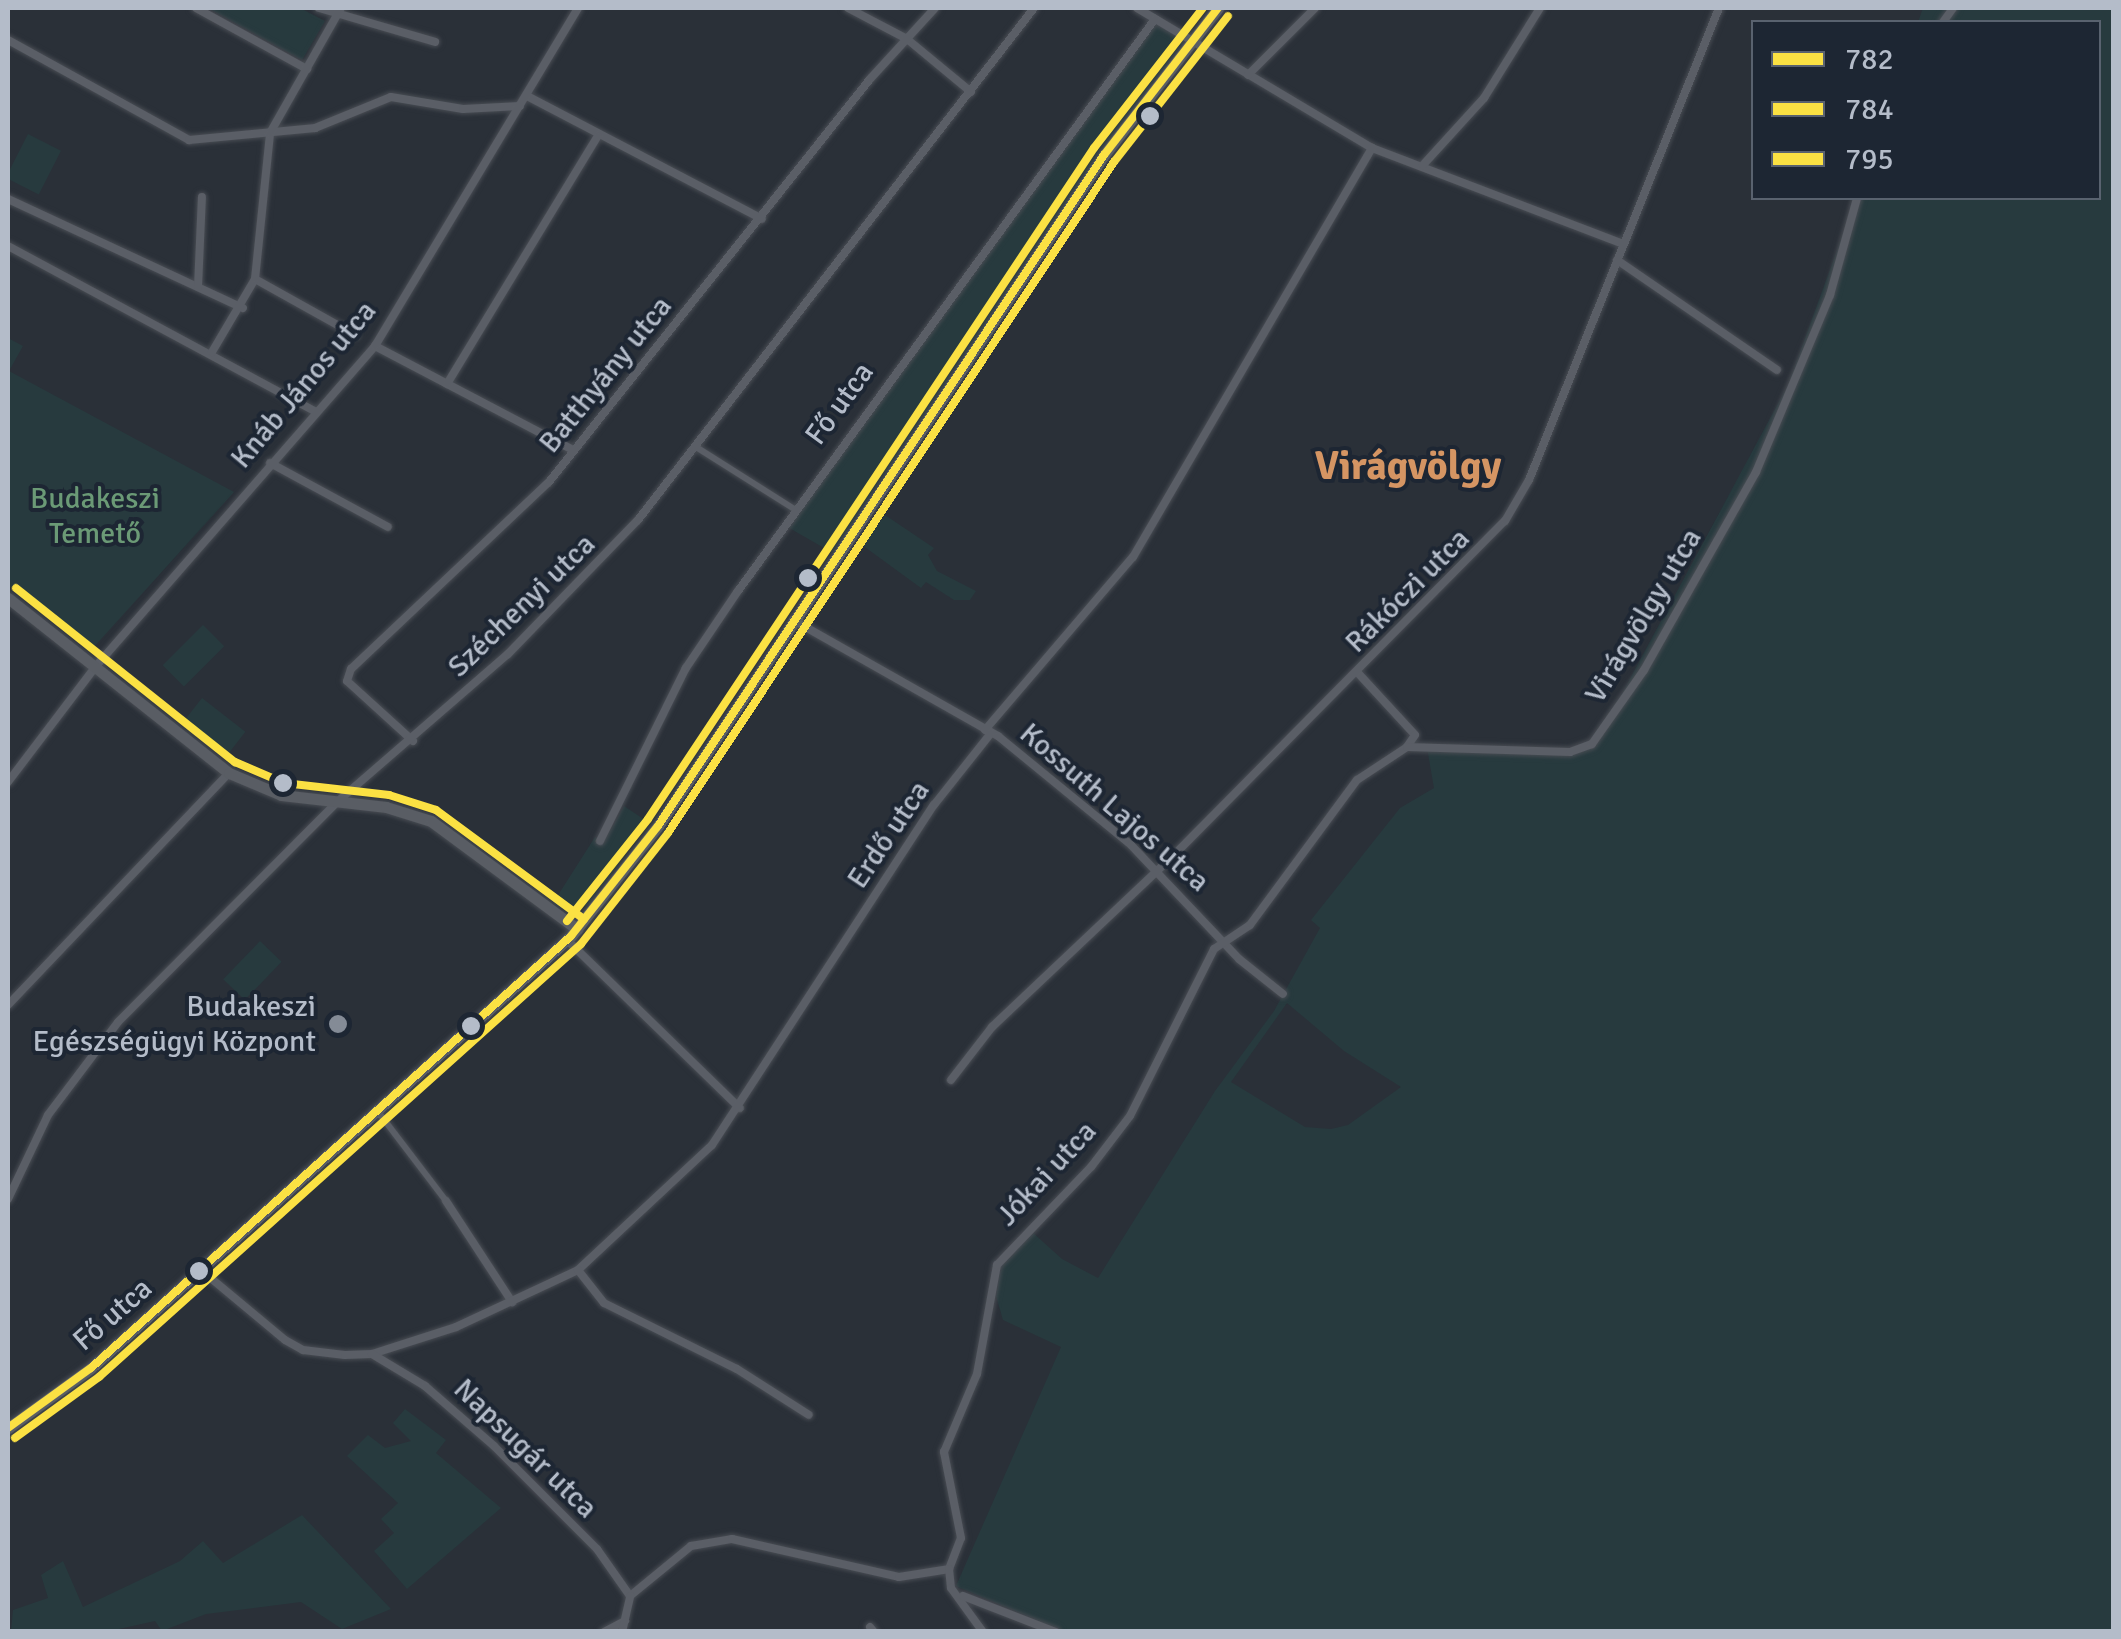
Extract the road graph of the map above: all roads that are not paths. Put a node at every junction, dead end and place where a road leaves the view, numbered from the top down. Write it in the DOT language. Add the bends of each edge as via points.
graph roads {
  1 [pos="196,8"];
  2 [pos="320,8"];
  3 [pos="578,8"];
  4 [pos="848,8"];
  5 [pos="935,8"];
  6 [pos="1034,8"];
  7 [pos="1137,8"];
  8 [pos="1218,8"];
  9 [pos="1316,8"];
  10 [pos="1540,8"];
  11 [pos="1719,8"];
  12 [pos="338,12"];
  13 [pos="1154,19"];
  14 [pos="906,39"];
  15 [pos="8,40"];
  16 [pos="435,42"];
  17 [pos="1194,44"];
  18 [pos="307,70"];
  19 [pos="1248,75"];
  20 [pos="971,92"];
  21 [pos="527,96"];
  22 [pos="520,106"];
  23 [pos="496,110"];
  24 [pos="510,122"];
  25 [pos="270,132"];
  26 [pos="598,136"];
  27 [pos="1372,148"];
  28 [pos="1423,165"];
  29 [pos="202,196"];
  30 [pos="8,199"];
  31 [pos="1855,200"];
  32 [pos="762,219"];
  33 [pos="1623,244"];
  34 [pos="8,246"];
  35 [pos="1617,260"];
  36 [pos="256,279"];
  37 [pos="198,287"];
  38 [pos="242,308"];
  39 [pos="355,335"];
  40 [pos="375,346"];
  41 [pos="212,352"];
  42 [pos="1776,370"];
  43 [pos="447,384"];
  44 [pos="314,411"];
  45 [pos="696,448"];
  46 [pos="572,449"];
  47 [pos="270,463"];
  48 [pos="794,509"];
  49 [pos="388,527"];
  50 [pos="8,598"];
  51 [pos="793,620"];
  52 [pos="96,666"];
  53 [pos="1358,674"];
  54 [pos="984,730"];
  55 [pos="413,741"];
  56 [pos="976,746"];
  57 [pos="1407,747"];
  58 [pos="229,773"];
  59 [pos="8,782"];
  60 [pos="337,802"];
  61 [pos="600,841"];
  62 [pos="1158,870"];
  63 [pos="577,928"];
  64 [pos="568,940"];
  65 [pos="1224,941"];
  66 [pos="1283,994"];
  67 [pos="8,1006"];
  68 [pos="952,1080"];
  69 [pos="740,1108"];
  70 [pos="379,1113"];
  71 [pos="8,1199"];
  72 [pos="446,1201"];
  73 [pos="201,1270"];
  74 [pos="578,1270"];
  75 [pos="512,1302"];
  76 [pos="372,1354"];
  77 [pos="809,1415"];
  78 [pos="8,1428"];
  79 [pos="949,1569"];
  80 [pos="958,1594"];
  81 [pos="630,1596"];
  82 [pos="625,1621"];
  83 [pos="604,1632"];
  84 [pos="622,1632"];
  85 [pos="983,1632"];
  86 [pos="1056,1632"];
  1 -- 18 [label="street"];
  2 -- 12 [label="street"];
  3 -- 21 [label="street, Knáb János utca"];
  4 -- 14 [label="street"];
  5 -- 14 [label="street, Batthyány utca"];
  6 -- 20 [label="street, Széchenyi utca"];
  7 -- 13 [label="street"];
  8 -- 17 [label="main road, Fő utca"];
  9 -- 19 [label="street"];
  10 -- 28 [label="street" via="1484,98"];
  11 -- 33 [label="street, Rákóczi utca"];
  12 -- 16 [label="street"];
  12 -- 18 [label="street"];
  13 -- 17 [label="street"];
  13 -- 48 [label="street, Fő utca"];
  14 -- 20 [label="street"];
  14 -- 32 [label="street, Batthyány utca"];
  15 -- 25 [label="street" via="189,140"];
  17 -- 19 [label="street"];
  17 -- 51 [label="main road, Fő utca" via="1104,155"];
  18 -- 25 [label="street"];
  19 -- 27 [label="street"];
  20 -- 45 [label="street, Széchenyi utca"];
  21 -- 22 [label="street, Knáb János utca"];
  21 -- 26 [label="street"];
  22 -- 23 [label="street"];
  22 -- 24 [label="street, Knáb János utca"];
  23 -- 24 [label="street"];
  23 -- 25 [label="street" via="390,97 315,128"];
  24 -- 40 [label="street, Knáb János utca"];
  25 -- 36 [label="street"];
  26 -- 32 [label="street"];
  26 -- 43 [label="street"];
  27 -- 28 [label="street"];
  27 -- 54 [label="street, Erdő utca" via="1133,556"];
  28 -- 33 [label="street"];
  29 -- 37 [label="street"];
  30 -- 37 [label="street"];
  31 -- 57 [label="street, Virágvölgy utca" via="1830,294 1756,472 1644,670 1592,744 1570,752"];
  32 -- 46 [label="street, Batthyány utca"];
  33 -- 35 [label="street, Rákóczi utca"];
  34 -- 41 [label="street"];
  35 -- 42 [label="street"];
  35 -- 53 [label="street, Rákóczi utca" via="1515,506 1485,546"];
  36 -- 38 [label="street"];
  36 -- 39 [label="street"];
  37 -- 38 [label="street"];
  38 -- 41 [label="street"];
  40 -- 43 [label="street"];
  40 -- 44 [label="street, Knáb János utca"];
  41 -- 44 [label="street"];
  43 -- 46 [label="street"];
  44 -- 47 [label="street, Knáb János utca"];
  45 -- 48 [label="street"];
  45 -- 55 [label="street, Széchenyi utca" via="594,571"];
  46 -- 55 [label="street, Batthyány utca" via="512,521 350,670 347,681"];
  47 -- 49 [label="street"];
  47 -- 52 [label="street, Knáb János utca"];
  48 -- 61 [label="street, Fő utca" via="686,668"];
  50 -- 52 [label="main road"];
  51 -- 54 [label="street, Kossuth Lajos utca"];
  51 -- 63 [label="main road, Fő utca" via="658,826"];
  52 -- 58 [label="main road"];
  52 -- 59 [label="street, Knáb János utca"];
  53 -- 57 [label="street" via="1414,735"];
  53 -- 62 [label="street, Rákóczi utca"];
  54 -- 56 [label="street"];
  54 -- 56 [label="street, Erdő utca"];
  54 -- 62 [label="street, Kossuth Lajos utca"];
  55 -- 60 [label="street, Széchenyi utca"];
  56 -- 69 [label="street, Erdő utca"];
  57 -- 65 [label="street" via="1357,780 1260,912"];
  58 -- 60 [label="main road" via="282,795"];
  58 -- 67 [label="street"];
  60 -- 63 [label="main road" via="431,821"];
  60 -- 71 [label="street, Széchenyi utca" via="118,1022 72,1077 25,1154"];
  62 -- 65 [label="street, Kossuth Lajos utca"];
  62 -- 68 [label="street, Rákóczi utca" via="992,1027"];
  63 -- 64 [label="main road, Fő utca"];
  64 -- 69 [label="street"];
  64 -- 70 [label="main road, Fő utca"];
  65 -- 66 [label="street, Kossuth Lajos utca"];
  65 -- 79 [label="street, Jókai utca" via="1130,1116 1091,1167 997,1264 977,1374 944,1452 962,1538"];
  69 -- 74 [label="street, Erdő utca" via="685,1174"];
  70 -- 72 [label="street"];
  70 -- 73 [label="main road, Fő utca"];
  72 -- 75 [label="street"];
  73 -- 76 [label="street, Erdő utca" via="242,1309 302,1350"];
  73 -- 78 [label="main road, Fő utca" via="91,1368"];
  74 -- 75 [label="street, Erdő utca"];
  74 -- 77 [label="street" via="604,1302 736,1369"];
  75 -- 76 [label="street, Erdő utca"];
  76 -- 81 [label="street, Napsugár utca" via="425,1386 494,1446 597,1549"];
  79 -- 80 [label="street"];
  79 -- 81 [label="street" via="899,1577 732,1539 691,1546"];
  80 -- 85 [label="street"];
  80 -- 86 [label="street"];
  81 -- 82 [label="street"];
  82 -- 83 [label="street"];
  82 -- 84 [label="street"];
}
